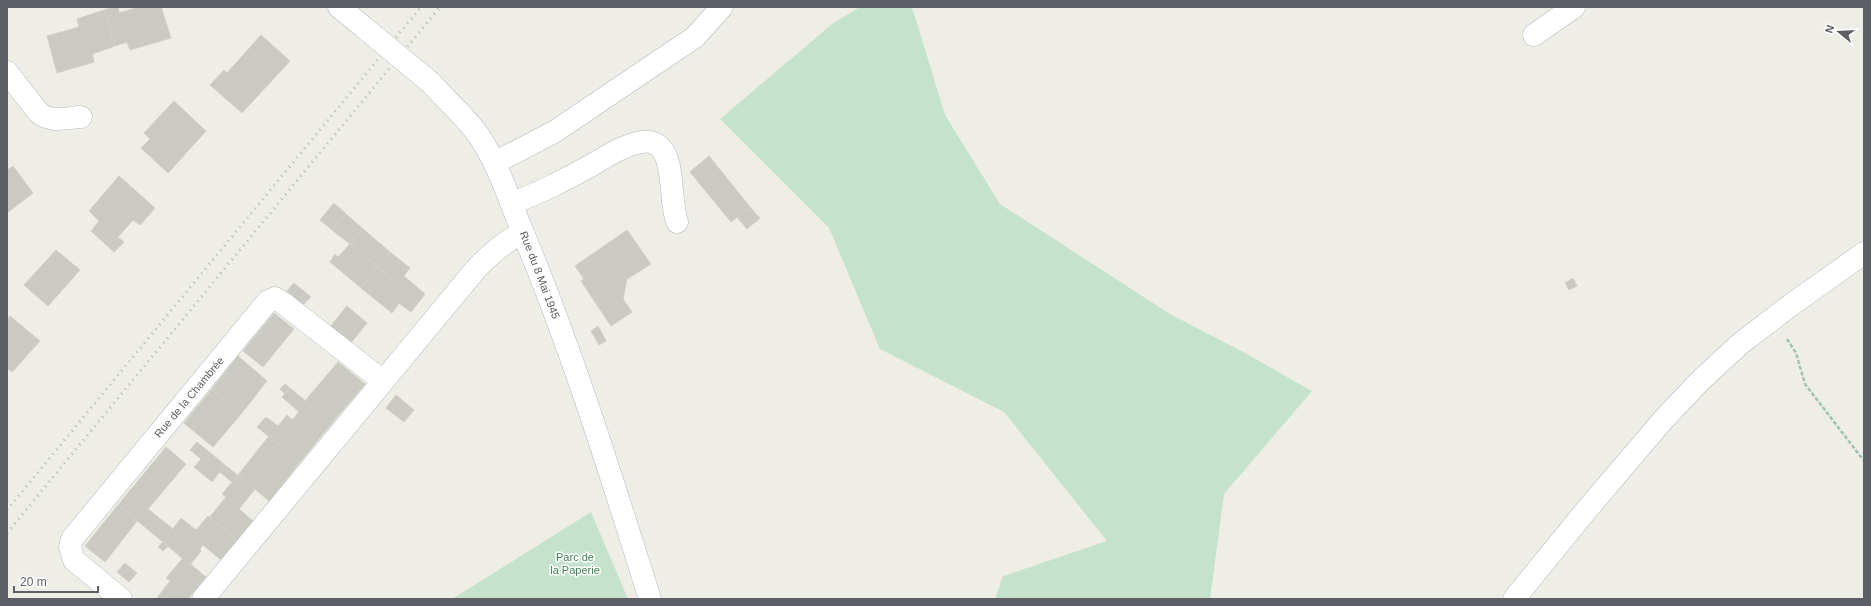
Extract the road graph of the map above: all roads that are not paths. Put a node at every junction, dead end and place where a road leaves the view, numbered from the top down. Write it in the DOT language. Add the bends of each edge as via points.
graph roads {
  1 [pos="339,7"];
  2 [pos="722,7"];
  3 [pos="1574,7"];
  4 [pos="1534,35"];
  5 [pos="7,72"];
  6 [pos="81,117"];
  7 [pos="494,164"];
  8 [pos="512,203"];
  9 [pos="677,222"];
  10 [pos="523,232"];
  11 [pos="1864,253"];
  12 [pos="383,381"];
  13 [pos="121,599"];
  14 [pos="203,599"];
  15 [pos="650,599"];
  16 [pos="1514,599"];
  1 -- 7 [label="street, Rue du 8 Mai 1945, bridge" via="431,83 479,136"];
  2 -- 7 [label="street" via="695,37 554,132"];
  3 -- 4 [label="street"];
  5 -- 6 [label="street" via="44,118 52,120"];
  7 -- 8 [label="street, Rue du 8 Mai 1945"];
  8 -- 9 [label="street" via="529,197 628,146 648,141 663,150 666,157 672,210"];
  8 -- 10 [label="street, Rue du 8 Mai 1945"];
  10 -- 12 [label="street" via="509,239 486,259"];
  10 -- 15 [label="street, Rue du 8 Mai 1945" via="584,392"];
  11 -- 16 [label="street" via="1741,343 1700,381 1663,420"];
  12 -- 13 [label="street, Rue de la Chambrée" via="283,303 274,298 268,301 72,539 70,547 74,560"];
  12 -- 14 [label="street"];
}
